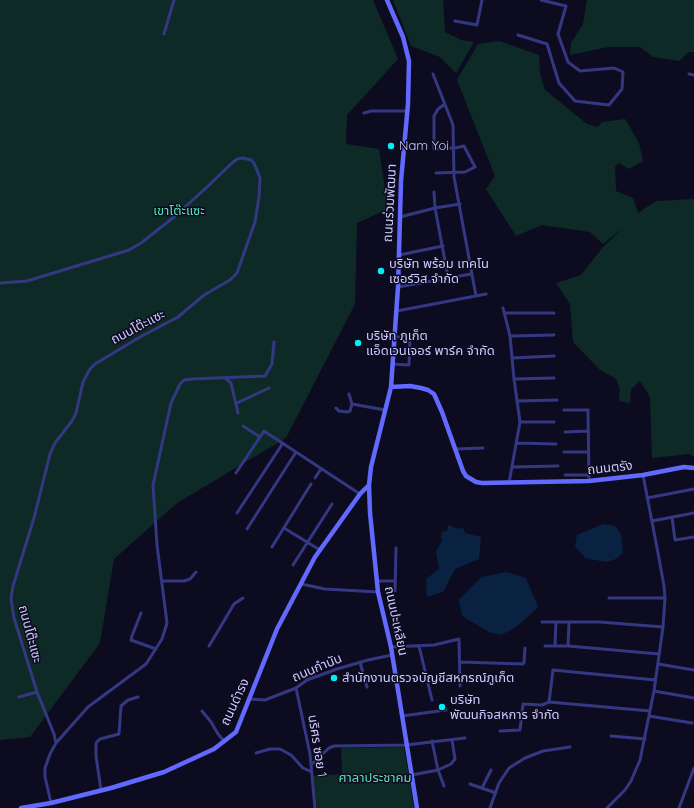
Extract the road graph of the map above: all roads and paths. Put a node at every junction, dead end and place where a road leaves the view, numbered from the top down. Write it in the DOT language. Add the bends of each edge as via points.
graph roads {
  1 [pos="174,0"];
  2 [pos="387,0"];
  3 [pos="482,0"];
  4 [pos="541,0"];
  5 [pos="455,21"];
  6 [pos="164,34"];
  7 [pos="518,35"];
  8 [pos="433,74"];
  9 [pos="689,74"];
  10 [pos="694,75"];
  11 [pos="445,104"];
  12 [pos="408,111"];
  13 [pos="364,113"];
  14 [pos="455,148"];
  15 [pos="436,173"];
  16 [pos="455,173"];
  17 [pos="434,192"];
  18 [pos="460,204"];
  19 [pos="435,208"];
  20 [pos="400,217"];
  21 [pos="443,246"];
  22 [pos="399,255"];
  23 [pos="471,274"];
  24 [pos="448,277"];
  25 [pos="0,283"];
  26 [pos="398,287"];
  27 [pos="486,294"];
  28 [pos="476,296"];
  29 [pos="503,308"];
  30 [pos="397,311"];
  31 [pos="504,313"];
  32 [pos="554,313"];
  33 [pos="554,335"];
  34 [pos="510,336"];
  35 [pos="394,337"];
  36 [pos="274,342"];
  37 [pos="554,356"];
  38 [pos="512,358"];
  39 [pos="392,364"];
  40 [pos="225,378"];
  41 [pos="554,378"];
  42 [pos="514,379"];
  43 [pos="391,387"];
  44 [pos="269,388"];
  45 [pos="349,394"];
  46 [pos="557,400"];
  47 [pos="517,401"];
  48 [pos="237,403"];
  49 [pos="352,404"];
  50 [pos="336,408"];
  51 [pos="385,410"];
  52 [pos="564,410"];
  53 [pos="238,413"];
  54 [pos="520,422"];
  55 [pos="554,422"];
  56 [pos="243,426"];
  57 [pos="588,431"];
  58 [pos="565,432"];
  59 [pos="260,437"];
  60 [pos="283,443"];
  61 [pos="516,443"];
  62 [pos="556,444"];
  63 [pos="483,448"];
  64 [pos="454,449"];
  65 [pos="296,452"];
  66 [pos="564,452"];
  67 [pos="588,452"];
  68 [pos="558,466"];
  69 [pos="512,467"];
  70 [pos="694,468"];
  71 [pos="321,469"];
  72 [pos="236,473"];
  73 [pos="589,475"];
  74 [pos="565,476"];
  75 [pos="643,476"];
  76 [pos="315,478"];
  77 [pos="589,481"];
  78 [pos="509,482"];
  79 [pos="311,484"];
  80 [pos="369,485"];
  81 [pos="694,489"];
  82 [pos="360,494"];
  83 [pos="647,498"];
  84 [pos="332,504"];
  85 [pos="237,513"];
  86 [pos="694,513"];
  87 [pos="672,517"];
  88 [pos="652,521"];
  89 [pos="284,528"];
  90 [pos="247,529"];
  91 [pos="694,537"];
  92 [pos="307,543"];
  93 [pos="272,547"];
  94 [pos="396,548"];
  95 [pos="320,550"];
  96 [pos="293,565"];
  97 [pos="196,572"];
  98 [pos="395,580"];
  99 [pos="162,581"];
  100 [pos="377,581"];
  101 [pos="301,584"];
  102 [pos="396,591"];
  103 [pos="378,592"];
  104 [pos="243,598"];
  105 [pos="609,598"];
  106 [pos="664,598"];
  107 [pos="141,613"];
  108 [pos="542,622"];
  109 [pos="556,622"];
  110 [pos="569,623"];
  111 [pos="663,626"];
  112 [pos="209,646"];
  113 [pos="420,646"];
  114 [pos="545,646"];
  115 [pos="555,646"];
  116 [pos="568,646"];
  117 [pos="391,647"];
  118 [pos="524,648"];
  119 [pos="156,649"];
  120 [pos="659,654"];
  121 [pos="392,655"];
  122 [pos="360,662"];
  123 [pos="460,662"];
  124 [pos="658,664"];
  125 [pos="694,670"];
  126 [pos="655,680"];
  127 [pos="460,686"];
  128 [pos="367,687"];
  129 [pos="296,688"];
  130 [pos="654,691"];
  131 [pos="37,692"];
  132 [pos="19,697"];
  133 [pos="138,697"];
  134 [pos="694,698"];
  135 [pos="250,699"];
  136 [pos="432,700"];
  137 [pos="549,702"];
  138 [pos="446,710"];
  139 [pos="650,711"];
  140 [pos="202,712"];
  141 [pos="402,716"];
  142 [pos="649,716"];
  143 [pos="692,723"];
  144 [pos="500,731"];
  145 [pos="611,736"];
  146 [pos="465,738"];
  147 [pos="645,739"];
  148 [pos="452,740"];
  149 [pos="224,741"];
  150 [pos="432,741"];
  151 [pos="56,743"];
  152 [pos="406,745"];
  153 [pos="570,747"];
  154 [pos="256,752"];
  155 [pos="311,765"];
  156 [pos="694,768"];
  157 [pos="438,770"];
  158 [pos="491,770"];
  159 [pos="312,772"];
  160 [pos="412,775"];
  161 [pos="470,784"];
  162 [pos="444,786"];
  163 [pos="482,788"];
  164 [pos="101,790"];
  165 [pos="496,793"];
  166 [pos="52,805"];
  167 [pos="21,808"];
  168 [pos="315,808"];
  169 [pos="417,808"];
  170 [pos="490,808"];
  171 [pos="607,808"];
  172 [pos="679,808"];
  1 -- 6 [label="street"];
  2 -- 12 [label="street, ถนนร่วมพัฒนา" via="403,37 409,61"];
  3 -- 5 [label="street" via="477,25"];
  4 -- 7 [label="street" via="566,6 558,34 568,62 580,71 614,68 623,72 622,89 609,104 575,101 559,84 547,44"];
  8 -- 11 [label="street"];
  9 -- 10 [label="street"];
  11 -- 14 [label="street" via="453,125"];
  11 -- 14 [label="street" via="434,116 434,149"];
  12 -- 13 [label="street"];
  12 -- 20 [label="street, ถนนร่วมพัฒนา"];
  14 -- 16 [label="street"];
  14 -- 16 [label="street" via="464,146 475,167 466,172"];
  15 -- 16 [label="street"];
  16 -- 18 [label="street"];
  17 -- 19 [label="street"];
  18 -- 19 [label="street"];
  18 -- 23 [label="street"];
  19 -- 20 [label="street"];
  19 -- 21 [label="street"];
  20 -- 22 [label="street, ถนนร่วมพัฒนา"];
  21 -- 22 [label="street"];
  21 -- 24 [label="street"];
  22 -- 26 [label="street, ถนนร่วมพัฒนา"];
  23 -- 24 [label="street"];
  23 -- 28 [label="street"];
  24 -- 26 [label="street"];
  25 -- 131 [label="street, ถนนโต๊ะแซะ" via="27,281 129,250 174,217 232,163 243,158 254,163 260,178 260,197 255,222 237,273 204,295 178,317 95,364 83,382 74,417 50,454 11,599 14,618"];
  26 -- 30 [label="street, ถนนร่วมพัฒนา"];
  27 -- 28 [label="street"];
  28 -- 30 [label="street"];
  29 -- 31 [label="street"];
  30 -- 35 [label="street, ถนนร่วมพัฒนา"];
  31 -- 32 [label="street"];
  31 -- 34 [label="street"];
  33 -- 34 [label="street"];
  34 -- 38 [label="street"];
  35 -- 39 [label="street, ถนนร่วมพัฒนา"];
  35 -- 39 [label="street" via="410,337 409,365"];
  36 -- 40 [label="street" via="272,364 265,376"];
  37 -- 38 [label="street"];
  38 -- 42 [label="street"];
  39 -- 43 [label="street, ถนนร่วมพัฒนา"];
  40 -- 48 [label="street" via="231,382"];
  40 -- 99 [label="street" via="184,380 172,403 154,485"];
  41 -- 42 [label="street"];
  42 -- 47 [label="street"];
  43 -- 51 [label="street"];
  43 -- 64 [label="street, ถนนตรัง" via="410,386 434,394"];
  44 -- 48 [label="street"];
  45 -- 49 [label="street"];
  46 -- 47 [label="street"];
  47 -- 54 [label="street"];
  48 -- 53 [label="street"];
  49 -- 50 [label="street" via="348,412"];
  49 -- 51 [label="street"];
  51 -- 80 [label="street"];
  52 -- 57 [label="street" via="588,410"];
  54 -- 55 [label="street"];
  54 -- 61 [label="street"];
  56 -- 59 [label="street"];
  57 -- 58 [label="street"];
  57 -- 67 [label="street"];
  59 -- 60 [label="street" via="264,431"];
  59 -- 72 [label="street"];
  60 -- 65 [label="street"];
  60 -- 85 [label="street"];
  61 -- 62 [label="street"];
  61 -- 69 [label="street"];
  63 -- 64 [label="street"];
  64 -- 78 [label="street, ถนนตรัง" via="463,472 471,480 482,483"];
  65 -- 71 [label="street"];
  65 -- 90 [label="street"];
  66 -- 67 [label="street"];
  67 -- 73 [label="street"];
  68 -- 69 [label="street"];
  69 -- 78 [label="street"];
  70 -- 75 [label="street" via="684,467"];
  71 -- 76 [label="street"];
  71 -- 82 [label="street"];
  73 -- 74 [label="street"];
  73 -- 77 [label="street"];
  75 -- 77 [label="street, ถนนตรัง"];
  75 -- 83 [label="street, ถนนตรัง"];
  77 -- 78 [label="street, ถนนตรัง"];
  79 -- 89 [label="street"];
  80 -- 82 [label="street, ถนนดำรง"];
  80 -- 100 [label="street, ถนนปะเหลียน"];
  81 -- 83 [label="street"];
  82 -- 95 [label="street, ถนนดำรง"];
  83 -- 88 [label="street, ถนนตรัง"];
  84 -- 92 [label="street"];
  86 -- 87 [label="street"];
  87 -- 88 [label="street"];
  87 -- 91 [label="street" via="675,540"];
  88 -- 106 [label="street, ถนนตรัง"];
  89 -- 92 [label="street"];
  89 -- 93 [label="street"];
  92 -- 95 [label="street"];
  92 -- 96 [label="street"];
  94 -- 98 [label="street"];
  95 -- 101 [label="street, ถนนดำรง"];
  97 -- 99 [label="street" via="184,581"];
  98 -- 100 [label="street"];
  98 -- 102 [label="street"];
  99 -- 119 [label="street" via="167,622"];
  100 -- 103 [label="street, ถนนปะเหลียน"];
  101 -- 103 [label="street"];
  101 -- 135 [label="street, ถนนดำรง" via="277,629"];
  103 -- 117 [label="street, ถนนปะเหลียน"];
  104 -- 112 [label="street" via="234,604"];
  105 -- 106 [label="street"];
  106 -- 111 [label="street, ถนนตรัง"];
  107 -- 119 [label="street" via="131,640"];
  108 -- 109 [label="street"];
  109 -- 110 [label="street"];
  109 -- 115 [label="street"];
  110 -- 111 [label="street"];
  110 -- 116 [label="street"];
  111 -- 120 [label="street, ถนนตรัง"];
  113 -- 117 [label="street"];
  113 -- 123 [label="street" via="459,639"];
  113 -- 136 [label="street"];
  114 -- 115 [label="street"];
  115 -- 116 [label="street"];
  116 -- 120 [label="street"];
  117 -- 121 [label="street, ถนนปะเหลียน"];
  118 -- 123 [label="street" via="523,664"];
  119 -- 151 [label="street" via="146,664 88,707"];
  120 -- 124 [label="street, ถนนตรัง"];
  121 -- 122 [label="street, ถนนกำนัน"];
  121 -- 141 [label="street, ถนนปะเหลียน"];
  122 -- 128 [label="street"];
  122 -- 129 [label="street, ถนนกำนัน" via="307,680"];
  123 -- 127 [label="street"];
  124 -- 125 [label="street"];
  124 -- 126 [label="street, ถนนตรัง"];
  126 -- 130 [label="street, ถนนตรัง"];
  126 -- 137 [label="street" via="553,670"];
  129 -- 135 [label="street, ถนนกำนัน" via="265,700"];
  129 -- 155 [label="street, นริศร ซอย 1"];
  130 -- 134 [label="street"];
  130 -- 139 [label="street, ถนนตรัง"];
  131 -- 132 [label="street"];
  131 -- 151 [label="street, ถนนโต๊ะแซะ"];
  133 -- 164 [label="street" via="128,700 121,706 119,734 96,742"];
  135 -- 149 [label="street, ถนนดำรง" via="236,732"];
  137 -- 139 [label="street"];
  137 -- 144 [label="street" via="542,705 523,704 520,730"];
  138 -- 141 [label="street"];
  139 -- 142 [label="street, ถนนตรัง"];
  140 -- 149 [label="street"];
  141 -- 152 [label="street, ถนนปะเหลียน"];
  142 -- 143 [label="street"];
  142 -- 147 [label="street, ถนนตรัง"];
  145 -- 147 [label="street"];
  146 -- 148 [label="street"];
  147 -- 171 [label="street, ถนนตรัง" via="631,781"];
  148 -- 150 [label="street"];
  148 -- 157 [label="street" via="454,761"];
  149 -- 164 [label="street, ถนนดำรง" via="214,749 164,772"];
  150 -- 152 [label="street"];
  150 -- 157 [label="street"];
  151 -- 166 [label="street" via="45,768"];
  152 -- 155 [label="street" via="334,746"];
  152 -- 160 [label="street, ถนนปะเหลียน"];
  153 -- 165 [label="street" via="542,751 509,768"];
  154 -- 159 [label="street" via="280,750 291,755 303,768"];
  155 -- 159 [label="street, นริศร ซอย 1"];
  156 -- 172 [label="street"];
  157 -- 160 [label="street"];
  157 -- 162 [label="street"];
  158 -- 163 [label="street"];
  159 -- 168 [label="street, นริศร ซอย 1"];
  160 -- 169 [label="street, ถนนปะเหลียน"];
  161 -- 163 [label="street"];
  163 -- 165 [label="street"];
  164 -- 166 [label="street, ถนนดำรง"];
  165 -- 170 [label="street"];
  166 -- 167 [label="street, ถนนดำรง"];
}
